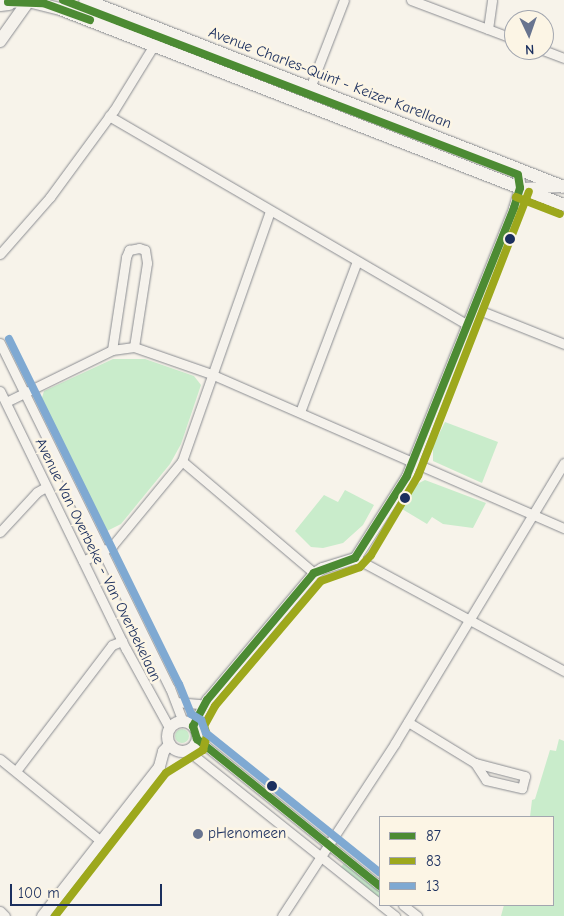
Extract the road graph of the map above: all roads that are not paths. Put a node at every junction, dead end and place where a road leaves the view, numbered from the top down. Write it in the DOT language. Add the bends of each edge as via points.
graph roads {
  1 [pos="28,0"];
  2 [pos="85,0"];
  3 [pos="344,0"];
  4 [pos="411,0"];
  5 [pos="492,0"];
  6 [pos="5,2"];
  7 [pos="488,29"];
  8 [pos="504,35"];
  9 [pos="0,41"];
  10 [pos="154,45"];
  11 [pos="310,88"];
  12 [pos="110,116"];
  13 [pos="517,168"];
  14 [pos="564,186"];
  15 [pos="520,188"];
  16 [pos="564,205"];
  17 [pos="270,211"];
  18 [pos="0,254"];
  19 [pos="357,261"];
  20 [pos="474,308"];
  21 [pos="468,325"];
  22 [pos="0,343"];
  23 [pos="564,344"];
  24 [pos="134,347"];
  25 [pos="112,350"];
  26 [pos="211,374"];
  27 [pos="0,391"];
  28 [pos="25,393"];
  29 [pos="6,402"];
  30 [pos="300,412"];
  31 [pos="182,461"];
  32 [pos="413,462"];
  33 [pos="564,463"];
  34 [pos="46,486"];
  35 [pos="531,514"];
  36 [pos="564,528"];
  37 [pos="0,532"];
  38 [pos="102,551"];
  39 [pos="355,558"];
  40 [pos="83,561"];
  41 [pos="314,573"];
  42 [pos="468,619"];
  43 [pos="122,640"];
  44 [pos="564,671"];
  45 [pos="176,702"];
  46 [pos="203,702"];
  47 [pos="408,722"];
  48 [pos="188,724"];
  49 [pos="170,729"];
  50 [pos="196,739"];
  51 [pos="178,748"];
  52 [pos="0,759"];
  53 [pos="475,763"];
  54 [pos="16,770"];
  55 [pos="101,841"];
  56 [pos="331,846"];
  57 [pos="322,859"];
  58 [pos="379,885"];
  59 [pos="379,904"];
  60 [pos="381,906"];
  61 [pos="404,906"];
  62 [pos="0,911"];
  63 [pos="6,916"];
  64 [pos="42,916"];
  65 [pos="282,916"];
  66 [pos="394,916"];
  67 [pos="417,916"];
  1 -- 6 [label="main road"];
  1 -- 9 [label="main road"];
  1 -- 10 [label="main road"];
  2 -- 11 [label="main road, Avenue Charles-Quint - Keizer Karellaan"];
  3 -- 11 [label="street"];
  4 -- 7 [label="street"];
  5 -- 7 [label="street"];
  7 -- 8 [label="street"];
  10 -- 12 [label="street"];
  10 -- 15 [label="main road"];
  11 -- 13 [label="main road, Avenue Charles-Quint - Keizer Karellaan"];
  12 -- 17 [label="street"];
  12 -- 18 [label="street" via="50,197"];
  13 -- 14 [label="main road, Avenue Charles-Quint - Keizer Karellaan"];
  13 -- 15 [label="street"];
  14 -- 15 [label="street"];
  15 -- 16 [label="main road"];
  15 -- 20 [label="street"];
  17 -- 19 [label="street"];
  17 -- 26 [label="street"];
  19 -- 21 [label="street"];
  19 -- 30 [label="street"];
  20 -- 21 [label="street"];
  20 -- 23 [label="street"];
  21 -- 32 [label="street"];
  22 -- 28 [label="street, Avenue Van Overbeke - Van Overbekelaan"];
  24 -- 25 [label="street"];
  24 -- 25 [label="street" via="147,263 145,250 139,248 130,250 126,257"];
  24 -- 26 [label="street"];
  25 -- 28 [label="street"];
  26 -- 30 [label="street"];
  26 -- 31 [label="street"];
  27 -- 29 [label="street, Avenue Van Overbeke - Van Overbekelaan"];
  28 -- 29 [label="street"];
  28 -- 38 [label="street, Avenue Van Overbeke - Van Overbekelaan"];
  29 -- 34 [label="street, Avenue Van Overbeke - Van Overbekelaan"];
  30 -- 32 [label="street"];
  31 -- 38 [label="street" via="112,546"];
  31 -- 41 [label="street"];
  32 -- 35 [label="street"];
  32 -- 39 [label="street"];
  33 -- 35 [label="street"];
  34 -- 37 [label="street"];
  34 -- 40 [label="street, Avenue Van Overbeke - Van Overbekelaan"];
  35 -- 36 [label="street"];
  35 -- 42 [label="street"];
  38 -- 40 [label="street"];
  38 -- 45 [label="street, Avenue Van Overbeke - Van Overbekelaan"];
  39 -- 41 [label="street"];
  39 -- 42 [label="street"];
  40 -- 43 [label="street, Avenue Van Overbeke - Van Overbekelaan"];
  41 -- 46 [label="street"];
  42 -- 44 [label="street"];
  42 -- 47 [label="street"];
  43 -- 49 [label="street, Avenue Van Overbeke - Van Overbekelaan"];
  43 -- 54 [label="street" via="112,645"];
  45 -- 46 [label="street"];
  45 -- 48 [label="street, Avenue Van Overbeke - Van Overbekelaan"];
  46 -- 48 [label="street"];
  47 -- 53 [label="street"];
  47 -- 56 [label="street"];
  48 -- 49 [label="street"];
  48 -- 50 [label="street"];
  49 -- 51 [label="street"];
  50 -- 51 [label="street"];
  50 -- 56 [label="street"];
  51 -- 55 [label="street" via="159,766"];
  51 -- 57 [label="street"];
  52 -- 54 [label="street"];
  53 -- 53 [label="street" via="486,780 522,788 525,776"];
  54 -- 55 [label="street"];
  55 -- 64 [label="street"];
  56 -- 57 [label="street"];
  56 -- 58 [label="street"];
  57 -- 59 [label="street"];
  57 -- 65 [label="street"];
  60 -- 66 [label="street"];
  61 -- 67 [label="street"];
  62 -- 63 [label="street"];
}
